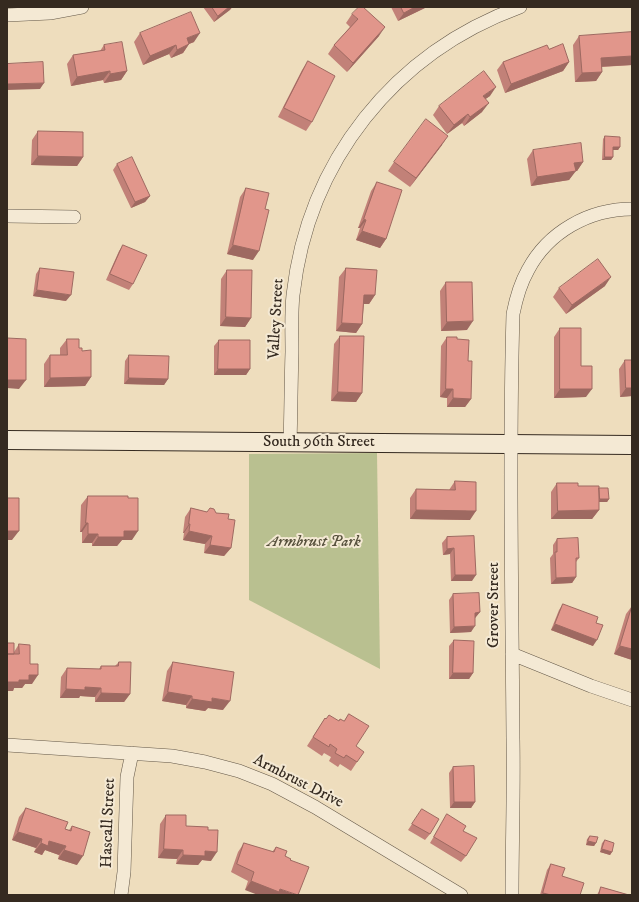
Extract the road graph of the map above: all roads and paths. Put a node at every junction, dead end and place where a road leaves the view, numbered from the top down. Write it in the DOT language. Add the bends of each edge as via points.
graph roads {
  1 [pos="82,7"];
  2 [pos="520,7"];
  3 [pos="7,15"];
  4 [pos="632,209"];
  5 [pos="7,216"];
  6 [pos="74,217"];
  7 [pos="7,440"];
  8 [pos="290,443"];
  9 [pos="512,444"];
  10 [pos="632,445"];
  11 [pos="512,654"];
  12 [pos="632,700"];
  13 [pos="7,745"];
  14 [pos="132,753"];
  15 [pos="121,895"];
  16 [pos="461,895"];
  17 [pos="512,895"];
  1 -- 3 [label="street" via="50,13"];
  2 -- 8 [label="street, Valley Street" via="497,15 464,32 414,67 369,113 334,164 311,215 293,295"];
  4 -- 9 [label="street, Grover Street" via="587,217 558,234 528,270 513,314"];
  5 -- 6 [label="street"];
  7 -- 8 [label="street, South 96th Street"];
  8 -- 9 [label="street, South 96th Street"];
  9 -- 10 [label="street, South 96th Street"];
  9 -- 11 [label="street, Grover Street"];
  11 -- 12 [label="street"];
  11 -- 17 [label="street, Grover Street"];
  13 -- 14 [label="street, Armbrust Drive"];
  14 -- 15 [label="street, Hascall Street" via="127,777"];
  14 -- 16 [label="street, Armbrust Drive" via="205,762 239,771 272,784 316,807"];
}
